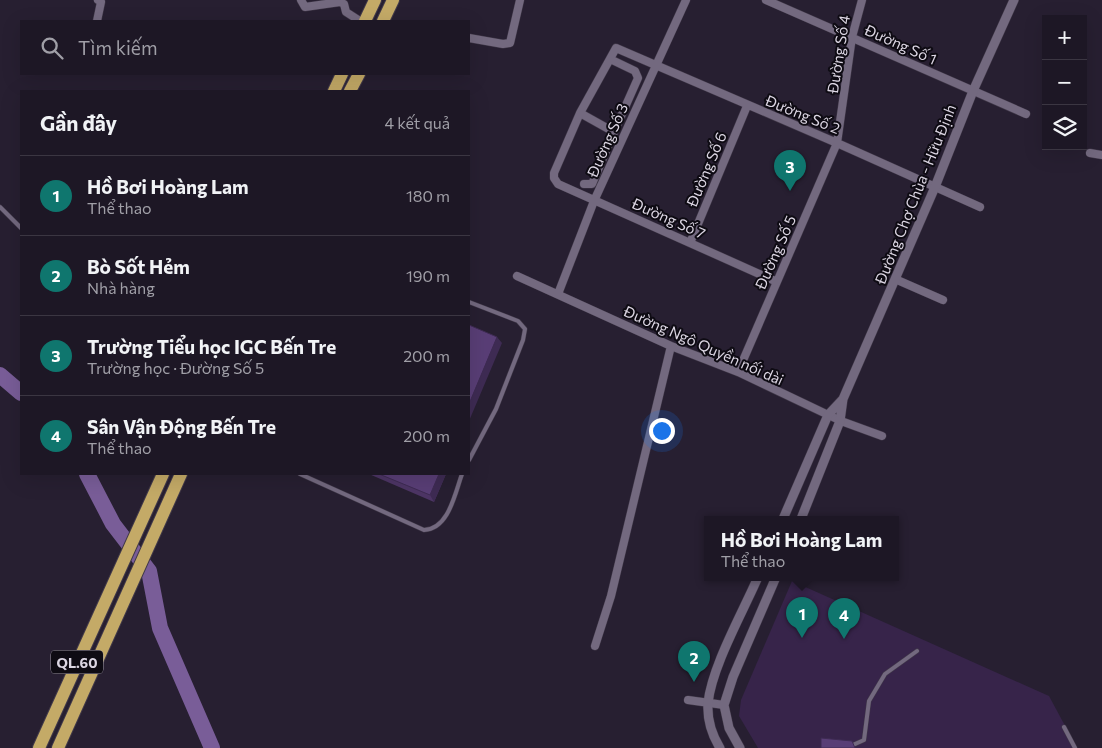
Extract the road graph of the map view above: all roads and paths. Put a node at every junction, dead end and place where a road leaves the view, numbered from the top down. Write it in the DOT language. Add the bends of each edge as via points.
graph roads {
  1 [pos="98,0"];
  2 [pos="300,0"];
  3 [pos="375,0"];
  4 [pos="393,0"];
  5 [pos="520,0"];
  6 [pos="686,0"];
  7 [pos="766,0"];
  8 [pos="862,0"];
  9 [pos="1014,0"];
  10 [pos="97,20"];
  11 [pos="358,20"];
  12 [pos="365,20"];
  13 [pos="384,20"];
  14 [pos="852,37"];
  15 [pos="470,38"];
  16 [pos="610,59"];
  17 [pos="656,66"];
  18 [pos="342,75"];
  19 [pos="358,75"];
  20 [pos="334,90"];
  21 [pos="351,90"];
  22 [pos="973,91"];
  23 [pos="747,106"];
  24 [pos="580,114"];
  25 [pos="1026,114"];
  26 [pos="614,132"];
  27 [pos="837,143"];
  28 [pos="1090,153"];
  29 [pos="1102,154"];
  30 [pos="584,184"];
  31 [pos="935,187"];
  32 [pos="594,201"];
  33 [pos="0,207"];
  34 [pos="980,207"];
  35 [pos="20,227"];
  36 [pos="690,243"];
  37 [pos="517,276"];
  38 [pos="896,279"];
  39 [pos="775,281"];
  40 [pos="558,294"];
  41 [pos="943,300"];
  42 [pos="470,302"];
  43 [pos="670,346"];
  44 [pos="738,372"];
  45 [pos="843,399"];
  46 [pos="828,415"];
  47 [pos="840,421"];
  48 [pos="882,436"];
  49 [pos="470,458"];
  50 [pos="163,475"];
  51 [pos="181,475"];
  52 [pos="302,475"];
  53 [pos="462,475"];
  54 [pos="784,516"];
  55 [pos="802,516"];
  56 [pos="756,581"];
  57 [pos="774,581"];
  58 [pos="595,646"];
  59 [pos="916,651"];
  60 [pos="688,700"];
  61 [pos="708,703"];
  62 [pos="724,705"];
  63 [pos="1064,727"];
  64 [pos="39,748"];
  65 [pos="58,748"];
  66 [pos="720,748"];
  67 [pos="740,748"];
  68 [pos="846,748"];
  69 [pos="1075,748"];
  1 -- 10 [label="street" via="101,5"];
  2 -- 11 [label="street" via="305,7 340,2 346,12"];
  3 -- 12 [label="highway"];
  4 -- 13 [label="highway"];
  5 -- 15 [label="street" via="510,43"];
  6 -- 17 [label="street, Đường Số 3"];
  7 -- 14 [label="street, Đường Số 1"];
  8 -- 14 [label="street, Đường Số 4"];
  9 -- 22 [label="street, Đường Chợ Chùa - Hữu Định"];
  14 -- 22 [label="street, Đường Số 1"];
  14 -- 27 [label="street, Đường Số 4"];
  16 -- 17 [label="street, Đường Số 2" via="616,48"];
  16 -- 24 [label="street"];
  16 -- 26 [label="street" via="635,71 638,78"];
  17 -- 23 [label="street, Đường Số 2"];
  17 -- 32 [label="street, Đường Số 3"];
  18 -- 20 [label="highway"];
  19 -- 21 [label="highway"];
  22 -- 25 [label="street, Đường Số 1"];
  22 -- 31 [label="street, Đường Chợ Chùa - Hữu Định"];
  23 -- 27 [label="street, Đường Số 2"];
  23 -- 36 [label="street, Đường Số 6"];
  24 -- 26 [label="street"];
  24 -- 32 [label="street, Đường Số 7" via="554,178 558,184"];
  26 -- 30 [label="street" via="592,184"];
  27 -- 31 [label="street, Đường Số 2"];
  27 -- 39 [label="street, Đường Số 5"];
  28 -- 29 [label="street"];
  31 -- 34 [label="street, Đường Số 2"];
  31 -- 38 [label="street, Đường Chợ Chùa - Hữu Định"];
  32 -- 36 [label="street, Đường Số 7"];
  32 -- 40 [label="street, Đường Số 3"];
  33 -- 35 [label="lane"];
  36 -- 39 [label="street, Đường Số 7"];
  37 -- 40 [label="street, Đường Ngô Quyền nối dài"];
  38 -- 41 [label="street"];
  38 -- 45 [label="street, Đường Chợ Chùa - Hữu Định"];
  39 -- 44 [label="street, Đường Số 5"];
  40 -- 43 [label="street, Đường Ngô Quyền nối dài"];
  42 -- 49 [label="lane" via="518,321 525,329 496,409"];
  43 -- 44 [label="street, Đường Ngô Quyền nối dài"];
  43 -- 58 [label="street" via="611,596"];
  44 -- 46 [label="street, Đường Ngô Quyền nối dài"];
  45 -- 46 [label="street"];
  45 -- 47 [label="street"];
  46 -- 47 [label="street, Đường Ngô Quyền nối dài"];
  46 -- 54 [label="street"];
  47 -- 48 [label="street, Đường Ngô Quyền nối dài"];
  47 -- 55 [label="street"];
  50 -- 64 [label="highway, QL.60"];
  51 -- 65 [label="highway, QL.60"];
  52 -- 53 [label="lane" via="424,530 438,526 445,519"];
  56 -- 61 [label="street" via="717,670"];
  57 -- 62 [label="street"];
  59 -- 68 [label="lane" via="885,674 869,701 864,740"];
  60 -- 61 [label="street"];
  61 -- 62 [label="street"];
  61 -- 66 [label="street" via="708,718"];
  62 -- 67 [label="street" via="729,728"];
  63 -- 69 [label="lane"];
}
